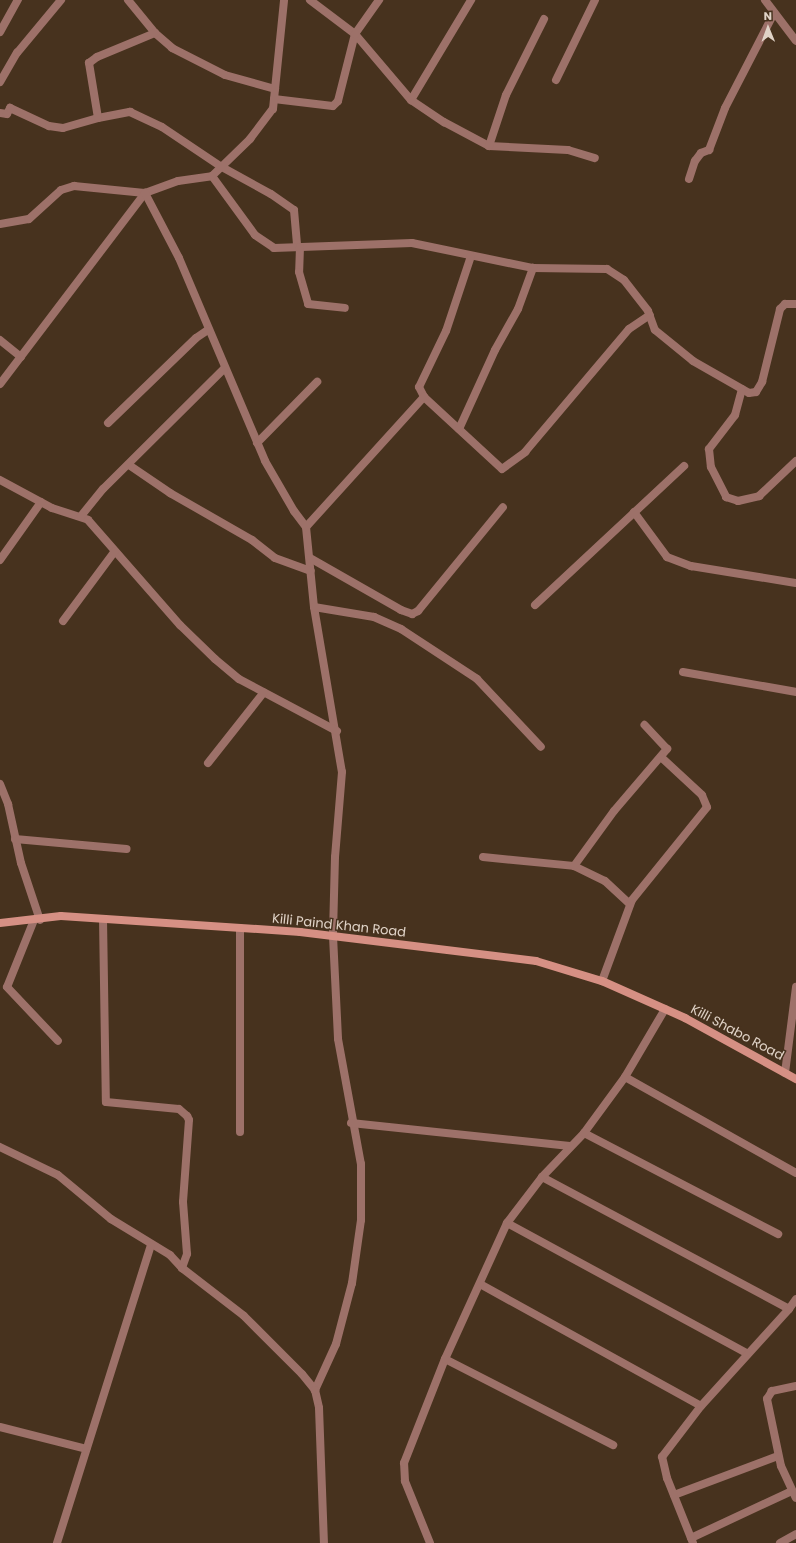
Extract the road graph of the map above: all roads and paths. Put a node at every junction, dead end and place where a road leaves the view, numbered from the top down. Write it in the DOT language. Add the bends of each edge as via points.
graph roads {
  1 [pos="18,0"];
  2 [pos="61,0"];
  3 [pos="128,0"];
  4 [pos="284,0"];
  5 [pos="310,0"];
  6 [pos="379,0"];
  7 [pos="470,0"];
  8 [pos="595,0"];
  9 [pos="765,0"];
  10 [pos="774,13"];
  11 [pos="544,19"];
  12 [pos="0,32"];
  13 [pos="155,33"];
  14 [pos="355,34"];
  15 [pos="796,41"];
  16 [pos="556,80"];
  17 [pos="0,82"];
  18 [pos="275,89"];
  19 [pos="274,99"];
  20 [pos="411,100"];
  21 [pos="0,113"];
  22 [pos="98,118"];
  23 [pos="489,146"];
  24 [pos="595,158"];
  25 [pos="220,166"];
  26 [pos="212,176"];
  27 [pos="689,178"];
  28 [pos="145,193"];
  29 [pos="0,224"];
  30 [pos="299,247"];
  31 [pos="471,256"];
  32 [pos="533,268"];
  33 [pos="796,304"];
  34 [pos="345,308"];
  35 [pos="650,315"];
  36 [pos="208,330"];
  37 [pos="0,340"];
  38 [pos="21,357"];
  39 [pos="224,369"];
  40 [pos="317,382"];
  41 [pos="0,384"];
  42 [pos="742,389"];
  43 [pos="424,397"];
  44 [pos="108,423"];
  45 [pos="459,429"];
  46 [pos="257,443"];
  47 [pos="796,461"];
  48 [pos="129,465"];
  49 [pos="684,466"];
  50 [pos="0,480"];
  51 [pos="41,502"];
  52 [pos="503,507"];
  53 [pos="634,512"];
  54 [pos="80,516"];
  55 [pos="306,527"];
  56 [pos="115,551"];
  57 [pos="310,558"];
  58 [pos="0,560"];
  59 [pos="311,571"];
  60 [pos="796,583"];
  61 [pos="535,604"];
  62 [pos="314,608"];
  63 [pos="63,621"];
  64 [pos="683,672"];
  65 [pos="264,692"];
  66 [pos="796,692"];
  67 [pos="645,725"];
  68 [pos="337,731"];
  69 [pos="541,747"];
  70 [pos="661,756"];
  71 [pos="208,763"];
  72 [pos="0,784"];
  73 [pos="15,839"];
  74 [pos="127,849"];
  75 [pos="483,857"];
  76 [pos="574,866"];
  77 [pos="630,904"];
  78 [pos="103,919"];
  79 [pos="37,920"];
  80 [pos="0,923"];
  81 [pos="240,928"];
  82 [pos="333,936"];
  83 [pos="602,981"];
  84 [pos="796,987"];
  85 [pos="665,1009"];
  86 [pos="58,1041"];
  87 [pos="785,1073"];
  88 [pos="625,1077"];
  89 [pos="796,1079"];
  90 [pos="352,1123"];
  91 [pos="240,1132"];
  92 [pos="584,1133"];
  93 [pos="570,1146"];
  94 [pos="0,1147"];
  95 [pos="796,1173"];
  96 [pos="542,1177"];
  97 [pos="507,1223"];
  98 [pos="778,1234"];
  99 [pos="151,1245"];
  100 [pos="182,1268"];
  101 [pos="480,1284"];
  102 [pos="796,1299"];
  103 [pos="789,1308"];
  104 [pos="748,1354"];
  105 [pos="445,1359"];
  106 [pos="796,1386"];
  107 [pos="315,1390"];
  108 [pos="701,1406"];
  109 [pos="0,1427"];
  110 [pos="613,1445"];
  111 [pos="86,1449"];
  112 [pos="778,1456"];
  113 [pos="674,1495"];
  114 [pos="794,1495"];
  115 [pos="796,1534"];
  116 [pos="692,1540"];
  117 [pos="57,1543"];
  118 [pos="324,1543"];
  119 [pos="430,1543"];
  120 [pos="780,1543"];
  1 -- 12 [label="street"];
  2 -- 17 [label="street" via="17,53"];
  3 -- 13 [label="street"];
  4 -- 18 [label="street"];
  5 -- 14 [label="street"];
  6 -- 14 [label="street"];
  7 -- 20 [label="street"];
  8 -- 16 [label="street"];
  9 -- 10 [label="street"];
  10 -- 15 [label="street"];
  10 -- 27 [label="street" via="725,108 709,150 701,153 695,161"];
  11 -- 23 [label="street" via="506,95"];
  13 -- 18 [label="street" via="172,48 225,75"];
  13 -- 22 [label="street" via="96,57 89,63"];
  14 -- 19 [label="street" via="338,101 333,106"];
  14 -- 20 [label="street"];
  18 -- 19 [label="street"];
  19 -- 25 [label="street" via="273,109 250,139"];
  20 -- 23 [label="street" via="444,122"];
  21 -- 22 [label="street" via="7,114 10,108 50,126 63,128"];
  22 -- 25 [label="street" via="130,112 162,127"];
  23 -- 24 [label="street" via="568,150"];
  25 -- 26 [label="street"];
  25 -- 30 [label="street" via="294,210"];
  26 -- 28 [label="street" via="178,181"];
  26 -- 30 [label="street" via="235,211 255,235 274,248"];
  28 -- 29 [label="street" via="74,186 61,190 29,219"];
  28 -- 36 [label="street" via="179,258"];
  28 -- 38 [label="street"];
  30 -- 31 [label="street" via="412,243"];
  30 -- 34 [label="street" via="299,272 308,304"];
  31 -- 32 [label="street"];
  31 -- 43 [label="street" via="446,331 419,387"];
  32 -- 35 [label="street" via="606,269 624,280"];
  32 -- 45 [label="street" via="518,309 495,350"];
  33 -- 42 [label="street" via="786,304 780,308 762,382 756,392 748,393"];
  35 -- 42 [label="street" via="655,330 693,361"];
  35 -- 45 [label="street" via="629,329 525,452 508,466 502,469"];
  36 -- 39 [label="street"];
  36 -- 44 [label="street" via="196,338"];
  37 -- 38 [label="street"];
  38 -- 41 [label="street"];
  39 -- 46 [label="street"];
  39 -- 48 [label="street"];
  40 -- 46 [label="street"];
  42 -- 47 [label="street" via="735,415 709,450 711,467 726,497 738,501 759,496"];
  43 -- 45 [label="street"];
  43 -- 55 [label="street"];
  46 -- 55 [label="street" via="294,511"];
  48 -- 54 [label="street" via="103,489"];
  48 -- 59 [label="street" via="252,540 275,558"];
  49 -- 53 [label="street"];
  50 -- 51 [label="street"];
  51 -- 54 [label="street" via="67,515"];
  51 -- 58 [label="street"];
  52 -- 57 [label="street" via="418,611 412,614 400,610"];
  53 -- 60 [label="street" via="667,557 691,566"];
  53 -- 61 [label="street"];
  54 -- 56 [label="street" via="88,520"];
  55 -- 57 [label="street"];
  56 -- 63 [label="street"];
  56 -- 65 [label="street" via="150,587 180,625 215,659 239,679"];
  57 -- 59 [label="street"];
  59 -- 62 [label="street"];
  62 -- 68 [label="street"];
  62 -- 69 [label="street" via="374,617 401,630 477,679"];
  64 -- 66 [label="street"];
  65 -- 68 [label="street"];
  65 -- 71 [label="street"];
  67 -- 70 [label="street" via="667,749"];
  68 -- 82 [label="street" via="342,772 335,857"];
  70 -- 76 [label="street" via="614,811"];
  70 -- 77 [label="street" via="702,795 708,807"];
  72 -- 73 [label="street" via="8,804"];
  73 -- 74 [label="street"];
  73 -- 79 [label="street"];
  75 -- 76 [label="street"];
  76 -- 77 [label="street" via="605,881"];
  77 -- 83 [label="street"];
  78 -- 79 [label="street, Killi Paind Khan Road" via="61,916"];
  78 -- 81 [label="street, Killi Paind Khan Road"];
  78 -- 100 [label="street" via="106,1102 179,1109 188,1116 183,1202 187,1254"];
  79 -- 80 [label="street, Killi Paind Khan Road"];
  79 -- 86 [label="street" via="7,987"];
  81 -- 82 [label="street, Killi Paind Khan Road"];
  81 -- 91 [label="street"];
  82 -- 83 [label="street, Killi Paind Khan Road" via="536,961"];
  82 -- 90 [label="street" via="338,1039"];
  83 -- 85 [label="street, Killi Paind Khan Road"];
  84 -- 87 [label="street"];
  85 -- 87 [label="street, Killi Shabo Road"];
  85 -- 88 [label="street"];
  87 -- 89 [label="street, Killi Shabo Road"];
  88 -- 92 [label="street"];
  88 -- 95 [label="street"];
  90 -- 93 [label="street"];
  90 -- 107 [label="street" via="361,1164 361,1220 357,1255 345,1317"];
  92 -- 93 [label="street"];
  92 -- 98 [label="street"];
  93 -- 96 [label="street"];
  94 -- 99 [label="street" via="58,1175 110,1219"];
  96 -- 97 [label="street"];
  96 -- 103 [label="street"];
  97 -- 101 [label="street"];
  97 -- 104 [label="street"];
  99 -- 100 [label="street" via="170,1255"];
  99 -- 111 [label="street"];
  100 -- 107 [label="street" via="244,1316"];
  101 -- 105 [label="street"];
  101 -- 108 [label="street"];
  102 -- 103 [label="street"];
  103 -- 104 [label="street"];
  104 -- 108 [label="street"];
  105 -- 110 [label="street"];
  105 -- 119 [label="street" via="404,1463 405,1481"];
  106 -- 112 [label="street" via="772,1390 768,1394"];
  107 -- 118 [label="street" via="322,1441"];
  108 -- 113 [label="street" via="662,1458"];
  109 -- 111 [label="street"];
  111 -- 117 [label="street"];
  112 -- 113 [label="street"];
  112 -- 114 [label="street"];
  113 -- 116 [label="street"];
  114 -- 116 [label="street"];
  115 -- 120 [label="street"];
}
